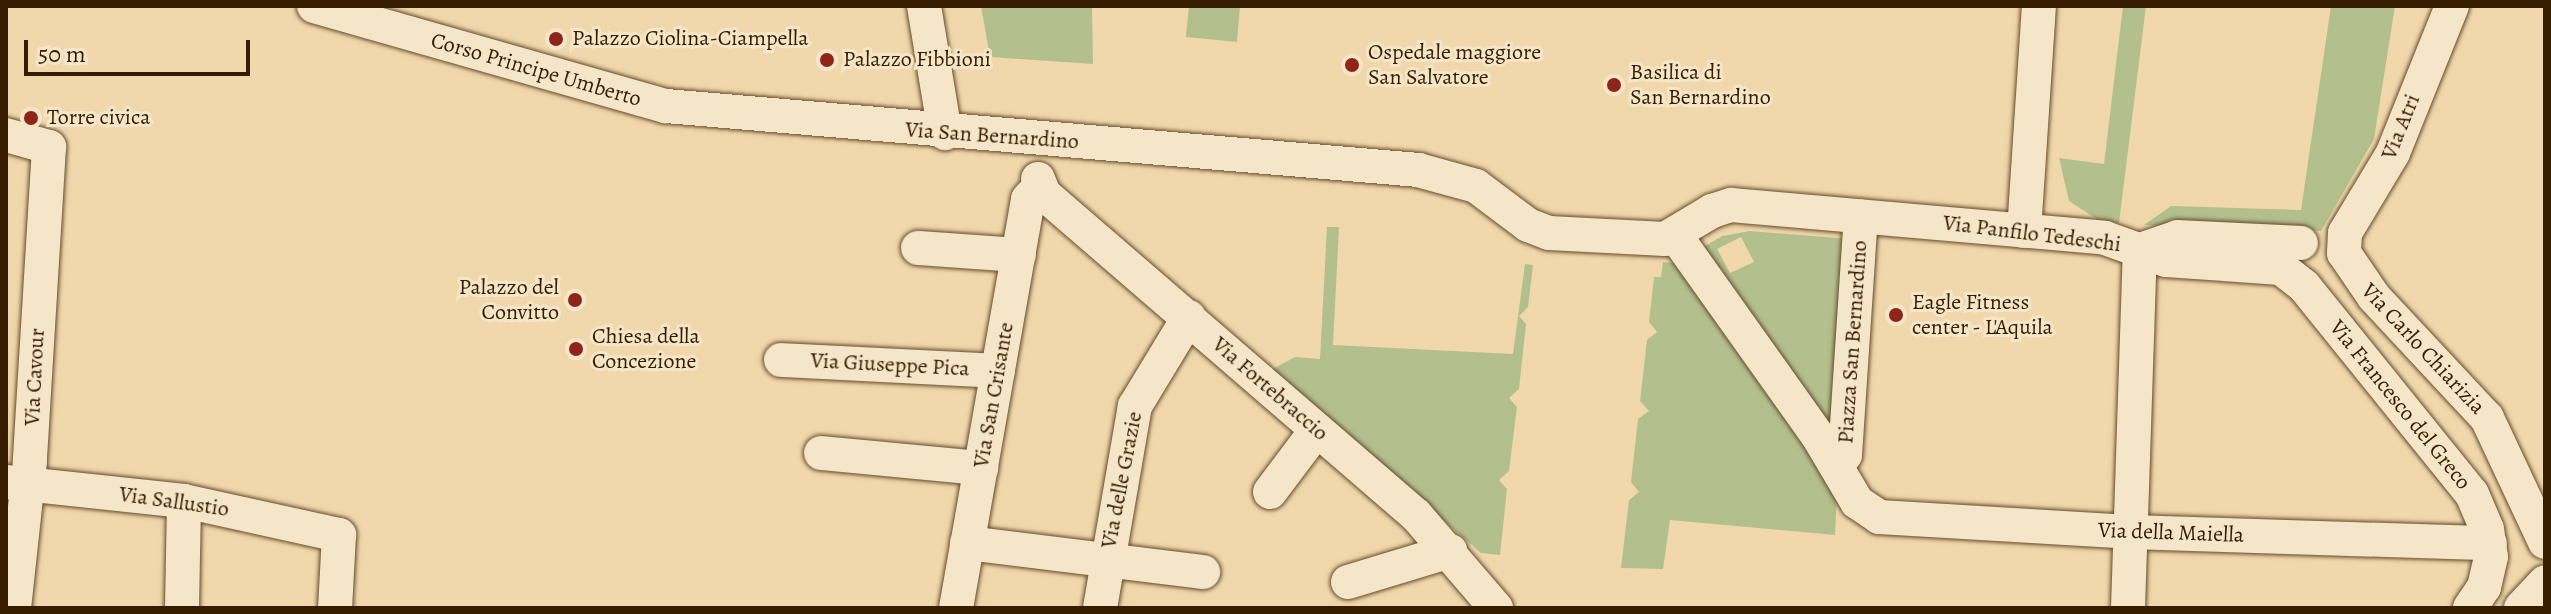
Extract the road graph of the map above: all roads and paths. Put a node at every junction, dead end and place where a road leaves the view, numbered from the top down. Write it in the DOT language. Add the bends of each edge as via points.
graph roads {
  1 [pos="314,6"];
  2 [pos="924,6"];
  3 [pos="2039,6"];
  4 [pos="2452,6"];
  5 [pos="366,13"];
  6 [pos="711,111"];
  7 [pos="945,133"];
  8 [pos="6,135"];
  9 [pos="1273,157"];
  10 [pos="1039,164"];
  11 [pos="1861,217"];
  12 [pos="2024,231"];
  13 [pos="1675,235"];
  14 [pos="2321,243"];
  15 [pos="918,248"];
  16 [pos="2140,250"];
  17 [pos="1019,255"];
  18 [pos="2294,276"];
  19 [pos="1189,317"];
  20 [pos="781,360"];
  21 [pos="998,371"];
  22 [pos="1316,431"];
  23 [pos="821,453"];
  24 [pos="1836,466"];
  25 [pos="981,468"];
  26 [pos="17,483"];
  27 [pos="1270,492"];
  28 [pos="184,501"];
  29 [pos="1857,502"];
  30 [pos="2130,532"];
  31 [pos="2545,542"];
  32 [pos="967,543"];
  33 [pos="2490,543"];
  34 [pos="1450,551"];
  35 [pos="1108,559"];
  36 [pos="1203,572"];
  37 [pos="1348,582"];
  38 [pos="2545,582"];
  39 [pos="175,602"];
  40 [pos="14,608"];
  41 [pos="335,608"];
  42 [pos="956,608"];
  43 [pos="1100,608"];
  44 [pos="1496,608"];
  45 [pos="2128,608"];
  46 [pos="2470,608"];
  47 [pos="2521,608"];
  1 -- 5 [label="street, Corso Principe Umberto"];
  2 -- 7 [label="street"];
  3 -- 12 [label="street"];
  4 -- 14 [label="street, Via Atri" via="2393,153 2349,224"];
  5 -- 6 [label="street, Corso Principe Umberto" via="640,100"];
  6 -- 7 [label="street, Via San Bernardino"];
  7 -- 10 [label="street, Via San Bernardino"];
  8 -- 26 [label="street, Via Cavour" via="48,145"];
  9 -- 10 [label="street, Via San Bernardino"];
  9 -- 13 [label="street, Piazza San Bernardino" via="1395,167 1476,186 1543,232 1650,241"];
  10 -- 17 [label="street, Via San Crisante"];
  10 -- 19 [label="street, Via Fortebraccio"];
  11 -- 12 [label="street, Via Panfilo Tedeschi"];
  11 -- 13 [label="street, Piazza San Bernardino" via="1726,206"];
  11 -- 24 [label="street, Piazza San Bernardino" via="1845,455"];
  12 -- 16 [label="street, Via Panfilo Tedeschi" via="2111,239"];
  13 -- 24 [label="street, Piazza San Bernardino"];
  14 -- 16 [label="street" via="2178,237"];
  14 -- 31 [label="street, Via Carlo Chiarizia" via="2487,418"];
  15 -- 17 [label="street"];
  16 -- 18 [label="street, Via Panfilo Tedeschi" via="2166,260 2273,267"];
  16 -- 30 [label="street"];
  17 -- 21 [label="street, Via San Crisante"];
  18 -- 33 [label="street, Via Francesco del Greco" via="2461,477 2482,513"];
  19 -- 22 [label="street, Via Fortebraccio"];
  19 -- 35 [label="street, Via delle Grazie" via="1135,406"];
  20 -- 21 [label="street, Via Giuseppe Pica"];
  21 -- 25 [label="street, Via San Crisante"];
  22 -- 27 [label="street"];
  22 -- 34 [label="street, Via Fortebraccio"];
  23 -- 25 [label="street"];
  24 -- 29 [label="street, Piazza San Bernardino"];
  25 -- 32 [label="street, Via San Crisante"];
  26 -- 28 [label="street, Via Sallustio"];
  26 -- 40 [label="street, Via Cavour"];
  28 -- 39 [label="street"];
  28 -- 41 [label="street, Via Sallustio" via="339,535"];
  29 -- 30 [label="street, Via della Maiella" via="1888,518"];
  30 -- 33 [label="street, Via della Maiella"];
  30 -- 45 [label="street"];
  32 -- 35 [label="street"];
  32 -- 42 [label="street, Via San Crisante"];
  33 -- 46 [label="street" via="2489,571"];
  34 -- 37 [label="street"];
  34 -- 44 [label="street, Via Fortebraccio"];
  35 -- 36 [label="street"];
  35 -- 43 [label="street, Via delle Grazie"];
  38 -- 47 [label="street"];
}
